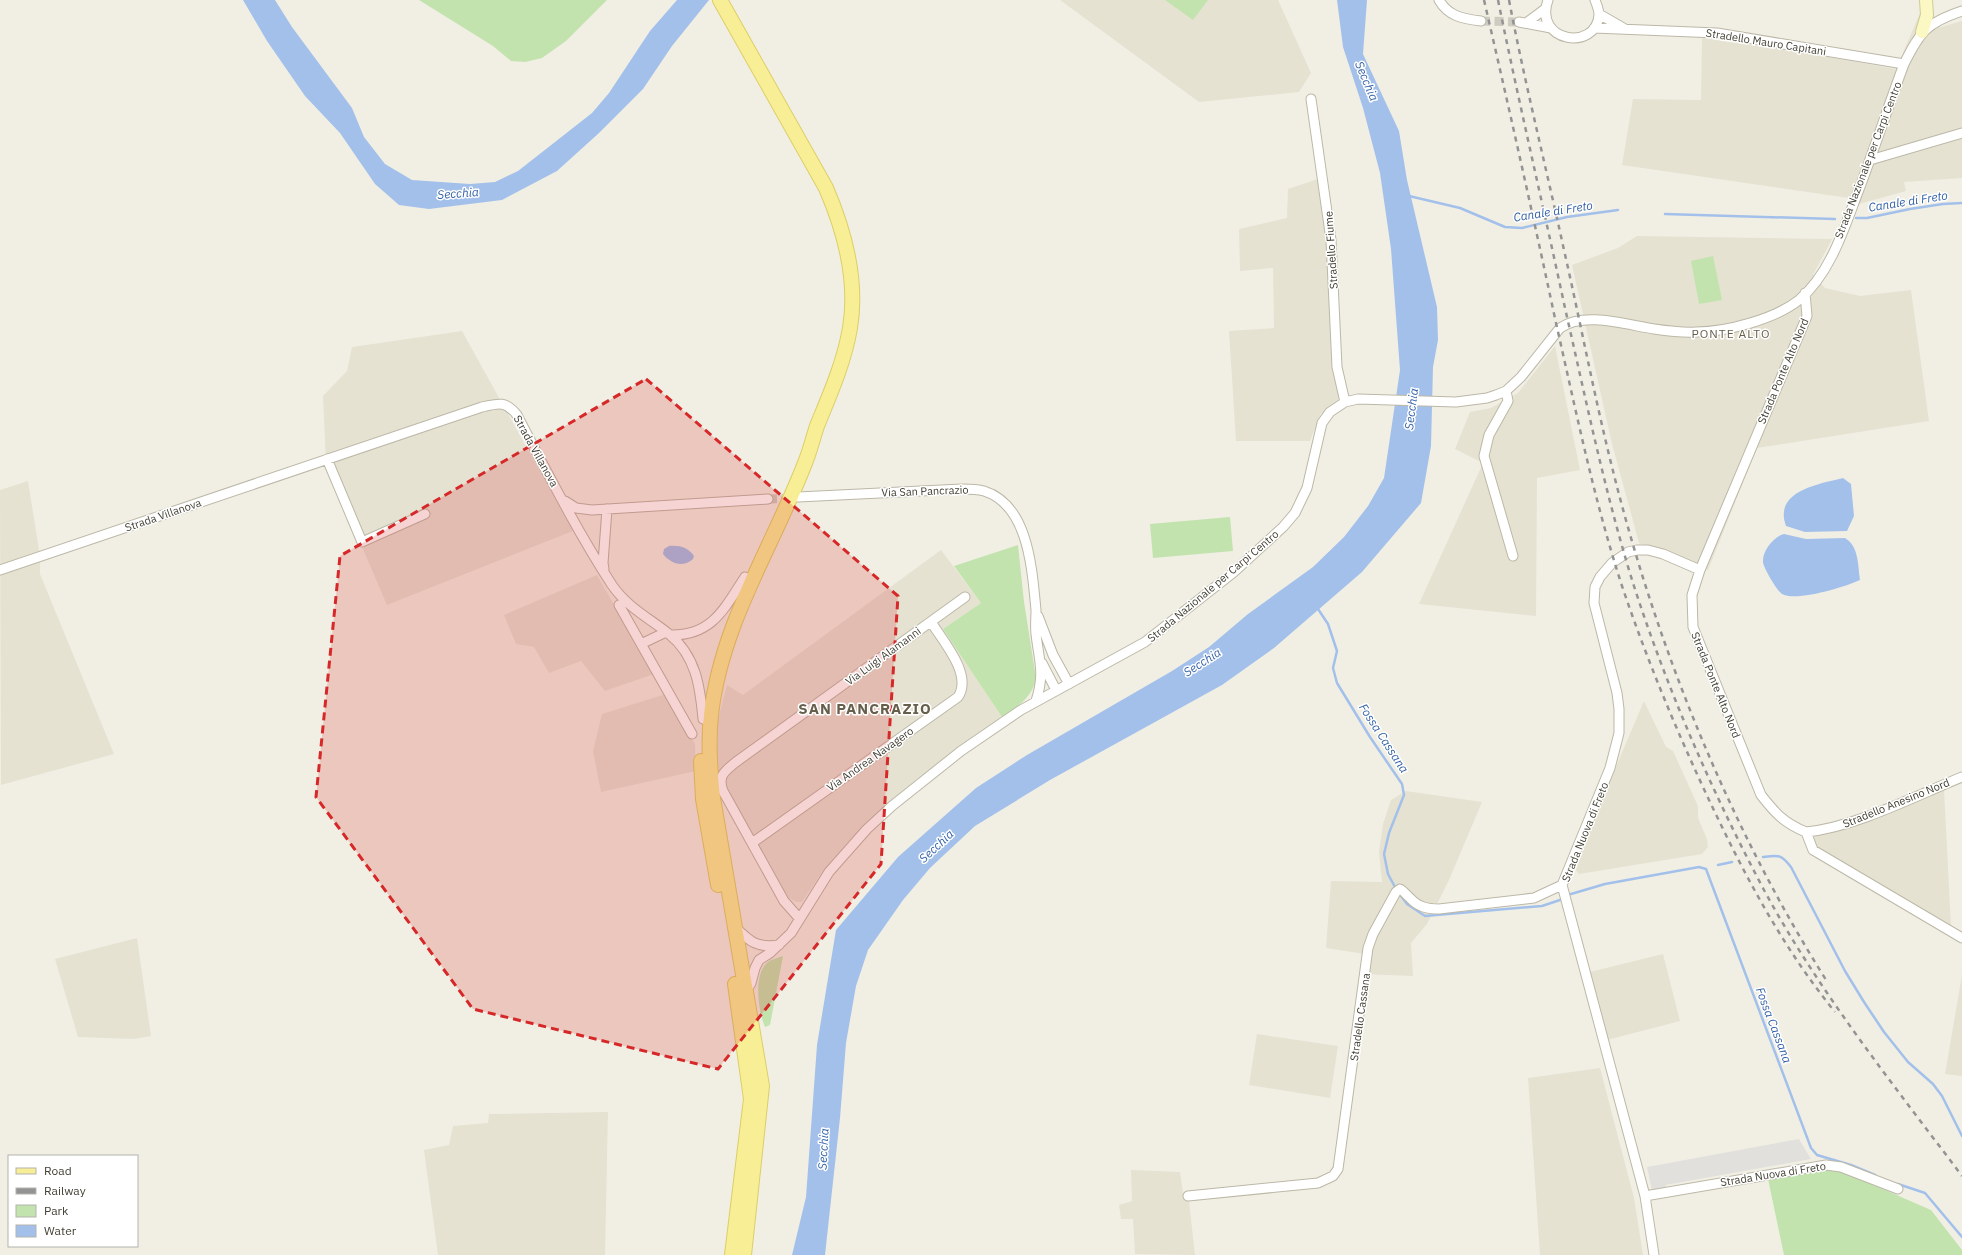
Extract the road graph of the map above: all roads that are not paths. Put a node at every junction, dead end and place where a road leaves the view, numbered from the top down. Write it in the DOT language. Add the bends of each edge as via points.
graph roads {
  1 [pos="720,0"];
  2 [pos="1439,0"];
  3 [pos="1595,0"];
  4 [pos="1926,0"];
  5 [pos="1547,4"];
  6 [pos="1962,11"];
  7 [pos="1599,14"];
  8 [pos="1481,21"];
  9 [pos="1551,28"];
  10 [pos="1594,28"];
  11 [pos="1626,30"];
  12 [pos="1922,32"];
  13 [pos="1904,64"];
  14 [pos="1311,99"];
  15 [pos="1962,133"];
  16 [pos="1870,160"];
  17 [pos="1805,293"];
  18 [pos="1506,391"];
  19 [pos="1345,402"];
  20 [pos="817,427"];
  21 [pos="327,459"];
  22 [pos="561,497"];
  23 [pos="798,497"];
  24 [pos="768,499"];
  25 [pos="607,509"];
  26 [pos="425,514"];
  27 [pos="1513,556"];
  28 [pos="0,570"];
  29 [pos="1700,570"];
  30 [pos="605,574"];
  31 [pos="745,577"];
  32 [pos="965,597"];
  33 [pos="619,605"];
  34 [pos="1036,611"];
  35 [pos="931,622"];
  36 [pos="668,633"];
  37 [pos="641,644"];
  38 [pos="1041,660"];
  39 [pos="1069,684"];
  40 [pos="1056,690"];
  41 [pos="1036,701"];
  42 [pos="703,718"];
  43 [pos="692,734"];
  44 [pos="1962,777"];
  45 [pos="1806,832"];
  46 [pos="752,843"];
  47 [pos="1562,885"];
  48 [pos="799,918"];
  49 [pos="734,925"];
  50 [pos="1962,938"];
  51 [pos="779,945"];
  52 [pos="746,991"];
  53 [pos="1898,1189"];
  54 [pos="1188,1196"];
  55 [pos="1644,1196"];
  56 [pos="732,1255"];
  57 [pos="744,1255"];
  58 [pos="1654,1255"];
  1 -- 20 [label="main road" via="826,188 848,252 852,294 850,328 843,360"];
  2 -- 8 [label="street" via="1445,10 1453,14"];
  3 -- 7 [label="street"];
  4 -- 12 [label="street" via="1927,15"];
  5 -- 9 [label="street" via="1546,19"];
  5 -- 9 [label="street" via="1522,22"];
  6 -- 12 [label="street" via="1940,19"];
  7 -- 10 [label="street"];
  7 -- 11 [label="street, Stradello Mauro Capitani"];
  9 -- 10 [label="street" via="1560,36 1572,39 1584,36"];
  10 -- 11 [label="street, Stradello Mauro Capitani"];
  11 -- 13 [label="street, Stradello Mauro Capitani" via="1717,33"];
  12 -- 13 [label="street, Strada Nazionale per Carpi Centro"];
  13 -- 16 [label="street, Strada Nazionale per Carpi Centro"];
  14 -- 19 [label="street, Stradello Fiume" via="1331,240 1337,367"];
  15 -- 16 [label="street"];
  16 -- 17 [label="street, Strada Nazionale per Carpi Centro" via="1843,231 1818,279"];
  17 -- 18 [label="street, Strada Nazionale per Carpi Centro" via="1790,306 1766,318 1712,331 1672,331 1603,320 1577,320 1568,323 1553,336 1521,377"];
  17 -- 29 [label="street, Strada Ponte Alto Nord" via="1807,316"];
  18 -- 19 [label="street, Strada Nazionale per Carpi Centro" via="1487,398 1456,402 1368,399"];
  18 -- 27 [label="street" via="1508,400 1489,435 1484,456"];
  19 -- 39 [label="street, Strada Nazionale per Carpi Centro" via="1330,412 1322,423 1307,488 1295,513 1283,528 1234,572 1145,642"];
  20 -- 31 [label="main road" via="799,458"];
  20 -- 49 [label="main road" via="806,462 735,623 716,684 711,715 712,791"];
  21 -- 22 [label="street, Strada Villanova" via="482,407 504,404 517,416"];
  21 -- 26 [label="street" via="362,542"];
  21 -- 28 [label="street, Strada Villanova"];
  22 -- 25 [label="street" via="576,508"];
  22 -- 30 [label="street"];
  23 -- 34 [label="street, Via San Pancrazio" via="962,489 982,490 992,494 1006,504 1021,526 1028,554"];
  24 -- 25 [label="street"];
  25 -- 30 [label="street" via="603,562"];
  29 -- 45 [label="street, Strada Ponte Alto Nord" via="1692,595 1693,627 1761,795 1775,813 1791,826"];
  29 -- 47 [label="street, Strada Nuova di Freto" via="1662,554 1637,550 1628,552 1612,563 1595,587 1594,603 1620,709 1620,734 1610,768"];
  30 -- 36 [label="street" via="619,594"];
  31 -- 36 [label="street" via="724,611 712,622 691,634"];
  31 -- 42 [label="main road" via="727,622 709,685"];
  32 -- 35 [label="street, Via Luigi Alamanni"];
  33 -- 37 [label="street"];
  34 -- 38 [label="street, Via San Pancrazio" via="1036,634"];
  34 -- 39 [label="street, Via San Pancrazio" via="1053,655"];
  35 -- 46 [label="street, Via Luigi Alamanni" via="724,771 721,785"];
  35 -- 46 [label="street, Via Andrea Navagero" via="960,670 963,685 958,697"];
  36 -- 37 [label="street"];
  36 -- 42 [label="street" via="682,646 695,670 700,687"];
  37 -- 43 [label="street"];
  38 -- 40 [label="street, Via San Pancrazio"];
  38 -- 41 [label="street, Via San Pancrazio" via="1042,680"];
  39 -- 40 [label="street, Strada Nazionale per Carpi Centro"];
  40 -- 41 [label="street, Strada Nazionale per Carpi Centro"];
  41 -- 48 [label="street, Strada Nazionale per Carpi Centro" via="961,751 892,806 867,829 829,872"];
  42 -- 56 [label="main road" via="703,799 750,1093"];
  44 -- 45 [label="street, Stradello Anesino Nord" via="1847,824"];
  45 -- 50 [label="street" via="1813,850"];
  46 -- 48 [label="street, Via Luigi Alamanni" via="784,901"];
  47 -- 54 [label="street, Stradello Cassana" via="1548,893 1528,899 1439,909 1418,905 1400,889 1396,892 1368,948 1338,1169 1326,1181 1318,1183"];
  47 -- 55 [label="street, Strada Nuova di Freto"];
  48 -- 51 [label="street, Strada Nazionale per Carpi Centro" via="791,933"];
  49 -- 51 [label="street" via="754,943 763,946"];
  49 -- 52 [label="main road"];
  51 -- 52 [label="street, Strada Nazionale per Carpi Centro" via="759,960"];
  52 -- 57 [label="main road" via="762,1086"];
  53 -- 55 [label="street, Strada Nuova di Freto" via="1842,1167 1826,1165"];
  55 -- 58 [label="street, Strada Nuova di Freto"];
}
